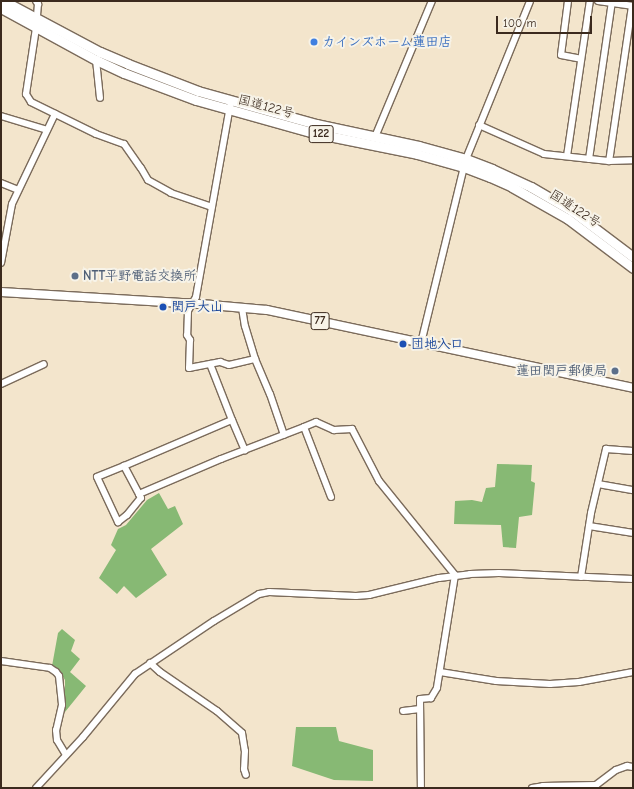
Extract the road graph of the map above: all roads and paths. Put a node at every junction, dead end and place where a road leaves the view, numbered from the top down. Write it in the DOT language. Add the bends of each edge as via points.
graph roads {
  1 [pos="4,1"];
  2 [pos="36,1"];
  3 [pos="432,1"];
  4 [pos="530,1"];
  5 [pos="568,1"];
  6 [pos="590,1"];
  7 [pos="598,1"];
  8 [pos="612,2"];
  9 [pos="1,8"];
  10 [pos="36,23"];
  11 [pos="581,59"];
  12 [pos="96,60"];
  13 [pos="100,98"];
  14 [pos="230,106"];
  15 [pos="55,114"];
  16 [pos="1,116"];
  17 [pos="479,125"];
  18 [pos="47,130"];
  19 [pos="376,137"];
  20 [pos="566,156"];
  21 [pos="589,159"];
  22 [pos="633,160"];
  23 [pos="609,161"];
  24 [pos="465,163"];
  25 [pos="1,183"];
  26 [pos="18,190"];
  27 [pos="212,207"];
  28 [pos="633,257"];
  29 [pos="1,263"];
  30 [pos="633,268"];
  31 [pos="1,292"];
  32 [pos="191,304"];
  33 [pos="242,308"];
  34 [pos="421,343"];
  35 [pos="255,359"];
  36 [pos="44,364"];
  37 [pos="210,364"];
  38 [pos="1,384"];
  39 [pos="633,388"];
  40 [pos="232,420"];
  41 [pos="304,427"];
  42 [pos="284,435"];
  43 [pos="245,450"];
  44 [pos="633,451"];
  45 [pos="124,466"];
  46 [pos="598,484"];
  47 [pos="633,490"];
  48 [pos="139,494"];
  49 [pos="331,497"];
  50 [pos="589,526"];
  51 [pos="633,533"];
  52 [pos="455,575"];
  53 [pos="581,577"];
  54 [pos="633,579"];
  55 [pos="1,661"];
  56 [pos="150,663"];
  57 [pos="440,672"];
  58 [pos="633,672"];
  59 [pos="420,709"];
  60 [pos="404,711"];
  61 [pos="66,755"];
  62 [pos="633,767"];
  63 [pos="246,775"];
  64 [pos="36,788"];
  65 [pos="421,788"];
  66 [pos="532,788"];
  1 -- 10 [label="highway, 国道122号 / 122"];
  2 -- 10 [label="street"];
  3 -- 19 [label="street"];
  4 -- 17 [label="street"];
  5 -- 11 [label="street" via="561,55"];
  6 -- 11 [label="street"];
  7 -- 8 [label="street"];
  8 -- 21 [label="street"];
  8 -- 23 [label="street" via="632,6"];
  9 -- 10 [label="highway, 国道122号 / 122"];
  10 -- 12 [label="highway, 国道122号 / 122"];
  10 -- 14 [label="highway, 国道122号 / 122"];
  10 -- 15 [label="street" via="26,94 31,102"];
  11 -- 20 [label="street"];
  12 -- 13 [label="street"];
  12 -- 14 [label="highway, 国道122号 / 122" via="163,88"];
  14 -- 19 [label="highway, 国道122号 / 122"];
  14 -- 24 [label="highway, 国道122号 / 122" via="314,133"];
  14 -- 27 [label="street"];
  15 -- 18 [label="street"];
  15 -- 27 [label="street" via="124,144 148,180 171,193"];
  16 -- 18 [label="street"];
  17 -- 20 [label="street" via="544,154"];
  17 -- 24 [label="street"];
  18 -- 26 [label="street"];
  19 -- 24 [label="highway, 国道122号 / 122" via="419,146"];
  20 -- 21 [label="street"];
  21 -- 23 [label="street"];
  22 -- 23 [label="street"];
  24 -- 28 [label="highway, 国道122号 / 122" via="515,180 551,198 593,225"];
  24 -- 30 [label="highway, 国道122号 / 122" via="546,205"];
  24 -- 34 [label="street"];
  25 -- 26 [label="street"];
  26 -- 29 [label="street" via="12,204"];
  27 -- 32 [label="street" via="196,297"];
  31 -- 32 [label="main road, 77"];
  32 -- 33 [label="main road, 77"];
  32 -- 37 [label="street" via="188,311 187,335 190,340 189,368"];
  33 -- 34 [label="main road, 77" via="267,310"];
  33 -- 35 [label="street"];
  34 -- 39 [label="main road, 77"];
  35 -- 37 [label="street" via="229,365 220,362"];
  35 -- 42 [label="street"];
  36 -- 38 [label="street"];
  37 -- 40 [label="street"];
  40 -- 43 [label="street"];
  40 -- 45 [label="street"];
  41 -- 42 [label="street"];
  41 -- 49 [label="street"];
  41 -- 52 [label="street" via="316,422 334,430 352,429 379,482"];
  42 -- 43 [label="street"];
  43 -- 48 [label="street"];
  44 -- 46 [label="street" via="606,449"];
  45 -- 48 [label="street"];
  45 -- 48 [label="street" via="97,477 118,522 141,498"];
  46 -- 47 [label="street"];
  46 -- 50 [label="street"];
  50 -- 51 [label="street"];
  50 -- 53 [label="street"];
  52 -- 53 [label="street" via="499,573"];
  52 -- 56 [label="street" via="356,596 269,592 258,594"];
  52 -- 57 [label="street"];
  53 -- 54 [label="street"];
  55 -- 61 [label="street" via="50,668 59,676 62,704 56,730 57,740"];
  56 -- 61 [label="street" via="135,674"];
  56 -- 63 [label="street" via="217,711 242,733"];
  57 -- 58 [label="street" via="496,681 550,684 578,682"];
  57 -- 59 [label="street" via="437,688 431,698 420,699"];
  59 -- 60 [label="street"];
  59 -- 65 [label="street"];
  61 -- 64 [label="street"];
  62 -- 66 [label="street" via="627,766 616,770 596,785"];
}
